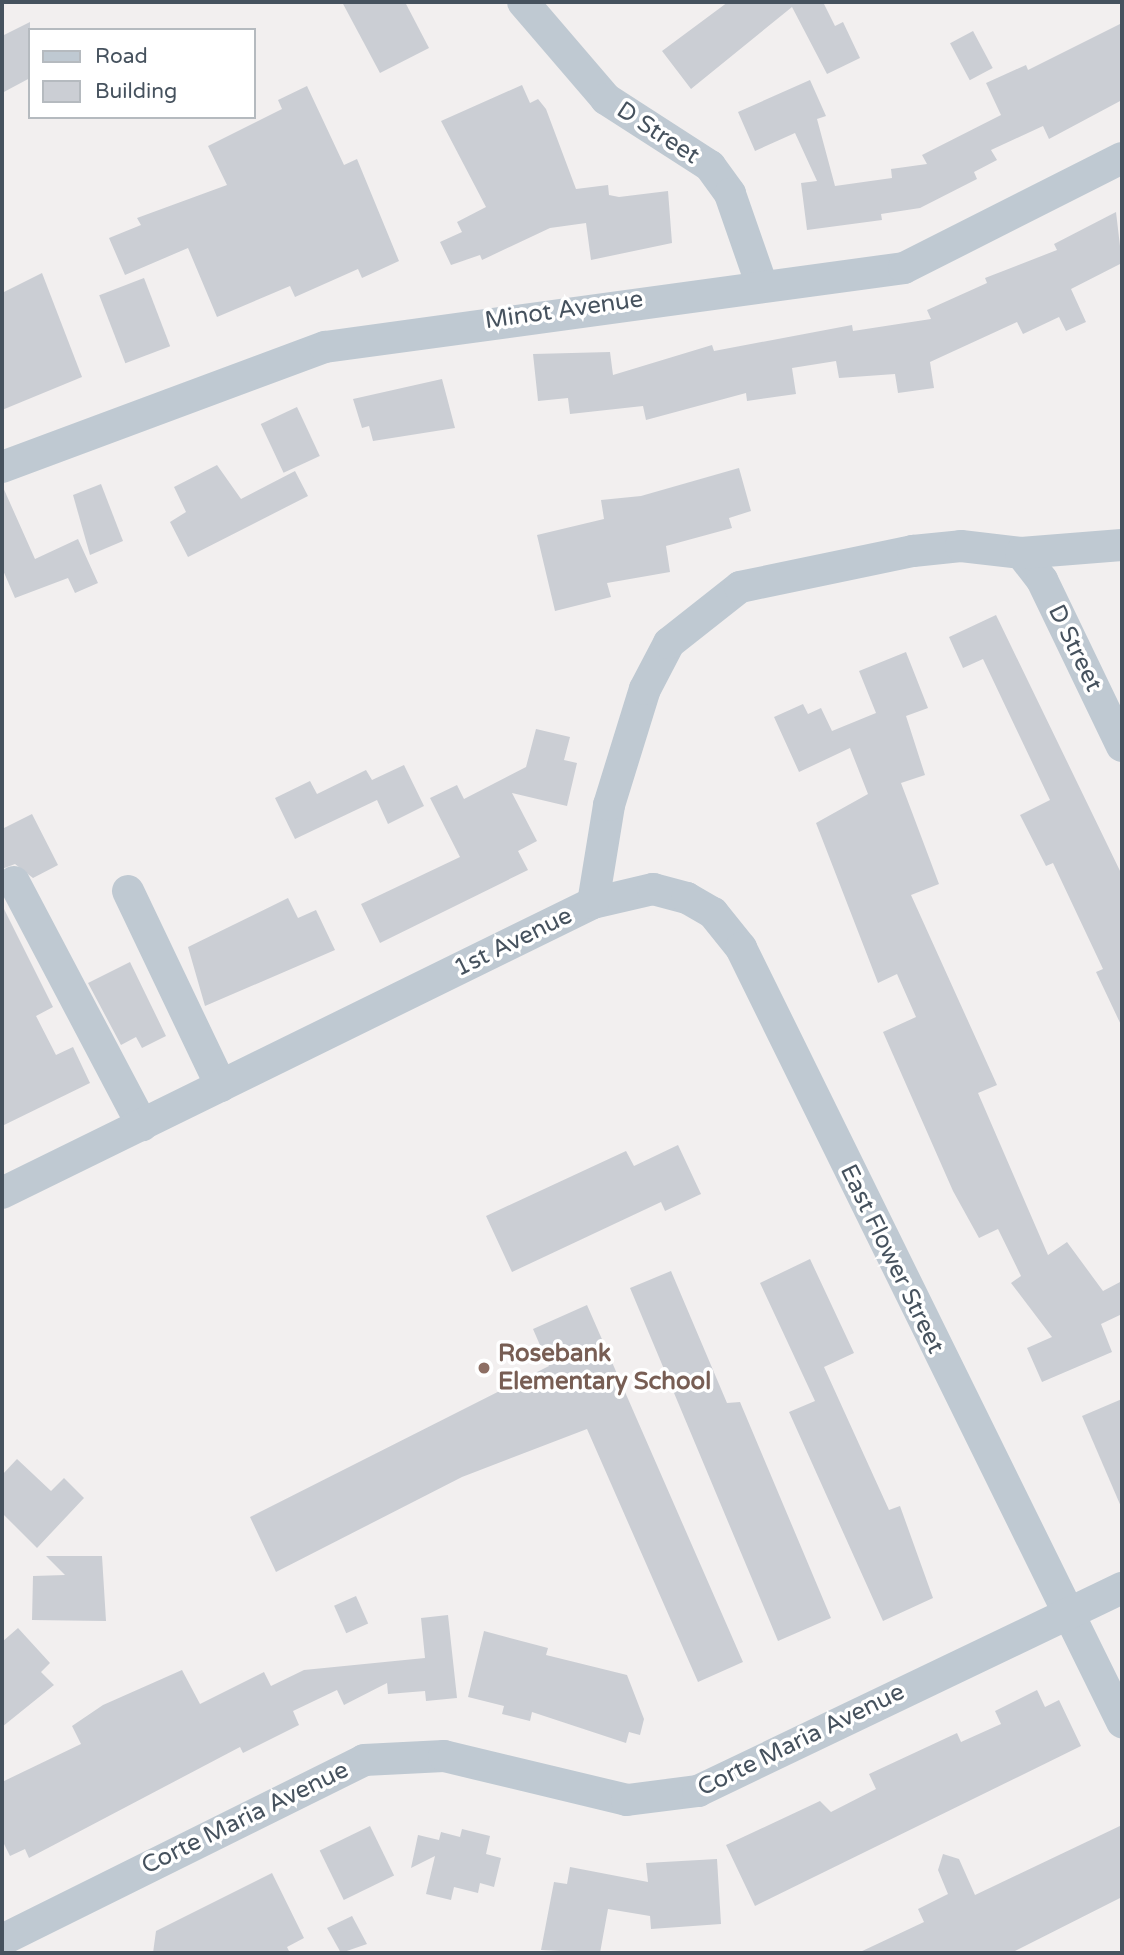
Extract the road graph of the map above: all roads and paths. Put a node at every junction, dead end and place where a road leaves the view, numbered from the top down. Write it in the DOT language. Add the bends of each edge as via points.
graph roads {
  1 [pos="523,2"];
  2 [pos="1122,158"];
  3 [pos="761,283"];
  4 [pos="2,467"];
  5 [pos="1122,545"];
  6 [pos="1021,553"];
  7 [pos="1122,746"];
  8 [pos="14,882"];
  9 [pos="128,891"];
  10 [pos="593,903"];
  11 [pos="221,1086"];
  12 [pos="142,1125"];
  13 [pos="2,1193"];
  14 [pos="1122,1588"];
  15 [pos="1066,1611"];
  16 [pos="1122,1722"];
  17 [pos="2,1940"];
  1 -- 3 [label="street, D Street" via="606,99 709,166 730,194"];
  2 -- 3 [label="street, Minot Avenue" via="904,268"];
  3 -- 4 [label="street, Minot Avenue" via="325,346"];
  5 -- 6 [label="street, 1st Avenue"];
  6 -- 7 [label="street, D Street" via="1042,580"];
  6 -- 10 [label="street, 1st Avenue" via="961,546 762,577 687,625 669,643 641,700 609,805"];
  8 -- 12 [label="street"];
  9 -- 11 [label="street"];
  10 -- 11 [label="street, 1st Avenue"];
  10 -- 15 [label="street, East Flower Street" via="653,889 687,898 713,913 741,948"];
  11 -- 12 [label="street, 1st Avenue"];
  12 -- 13 [label="street, 1st Avenue"];
  14 -- 15 [label="street, Corte Maria Avenue"];
  15 -- 16 [label="street, East Flower Street"];
  15 -- 17 [label="street, Corte Maria Avenue" via="676,1797 607,1797 443,1756 364,1760"];
}
